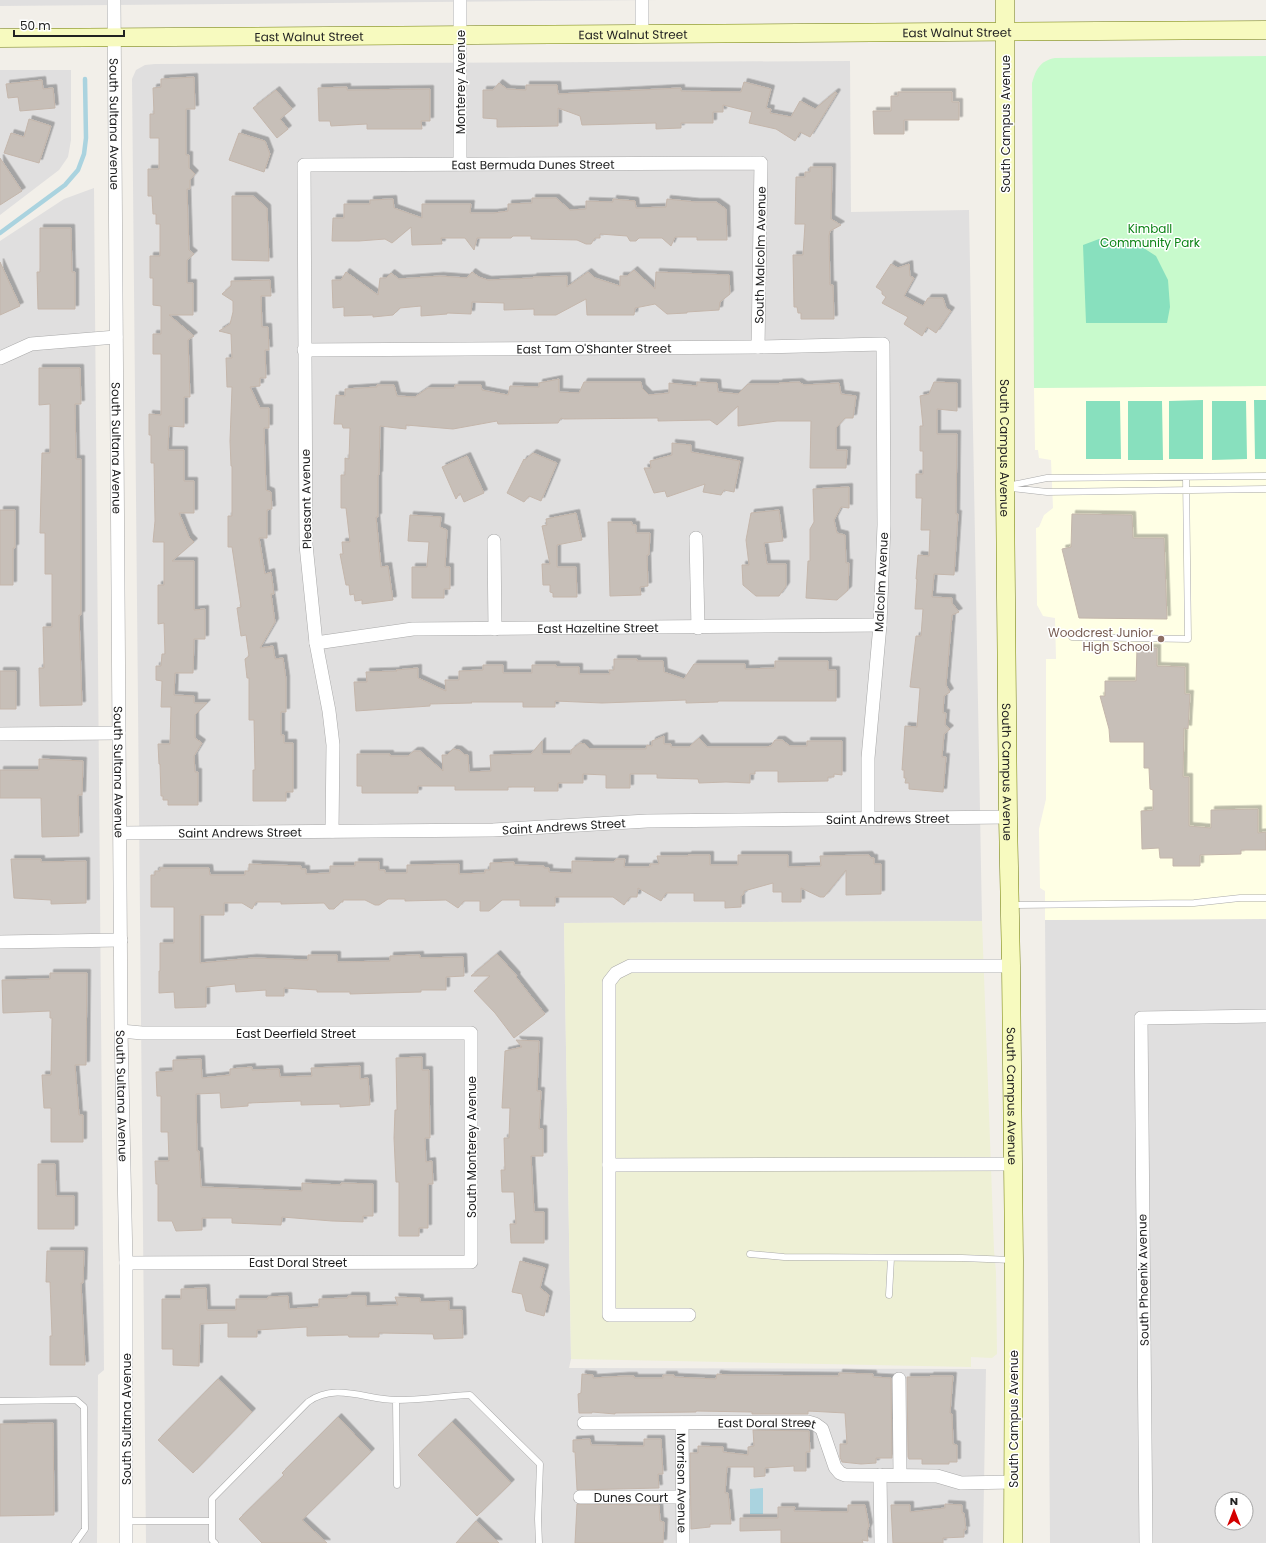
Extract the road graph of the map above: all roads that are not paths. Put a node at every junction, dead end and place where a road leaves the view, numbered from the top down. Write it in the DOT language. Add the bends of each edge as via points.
graph roads {
  1 [pos="114,0"];
  2 [pos="460,0"];
  3 [pos="642,0"];
  4 [pos="1005,0"];
  5 [pos="1266,30"];
  6 [pos="1005,31"];
  7 [pos="642,34"];
  8 [pos="460,36"];
  9 [pos="0,38"];
  10 [pos="114,38"];
  11 [pos="761,163"];
  12 [pos="460,164"];
  13 [pos="304,165"];
  14 [pos="116,337"];
  15 [pos="883,344"];
  16 [pos="758,346"];
  17 [pos="304,350"];
  18 [pos="0,358"];
  19 [pos="1186,476"];
  20 [pos="1266,476"];
  21 [pos="1005,487"];
  22 [pos="1266,488"];
  23 [pos="1186,490"];
  24 [pos="696,538"];
  25 [pos="494,541"];
  26 [pos="880,625"];
  27 [pos="698,628"];
  28 [pos="495,629"];
  29 [pos="1072,637"];
  30 [pos="316,642"];
  31 [pos="119,733"];
  32 [pos="0,734"];
  33 [pos="1008,817"];
  34 [pos="868,819"];
  35 [pos="332,831"];
  36 [pos="120,832"];
  37 [pos="1266,898"];
  38 [pos="1011,906"];
  39 [pos="121,940"];
  40 [pos="0,942"];
  41 [pos="1011,966"];
  42 [pos="1266,1016"];
  43 [pos="121,1031"];
  44 [pos="471,1033"];
  45 [pos="1013,1164"];
  46 [pos="610,1165"];
  47 [pos="750,1254"];
  48 [pos="891,1258"];
  49 [pos="1014,1260"];
  50 [pos="471,1262"];
  51 [pos="126,1263"];
  52 [pos="889,1295"];
  53 [pos="689,1315"];
  54 [pos="899,1379"];
  55 [pos="396,1400"];
  56 [pos="0,1401"];
  57 [pos="584,1423"];
  58 [pos="682,1423"];
  59 [pos="880,1475"];
  60 [pos="900,1475"];
  61 [pos="1013,1482"];
  62 [pos="397,1485"];
  63 [pos="683,1497"];
  64 [pos="580,1498"];
  65 [pos="126,1521"];
  66 [pos="212,1521"];
  67 [pos="74,1543"];
  68 [pos="126,1543"];
  69 [pos="215,1543"];
  70 [pos="539,1543"];
  71 [pos="683,1543"];
  72 [pos="881,1543"];
  73 [pos="1014,1543"];
  74 [pos="1146,1543"];
  1 -- 10 [label="street, South Sultana Avenue"];
  2 -- 8 [label="street, Monterey Avenue"];
  3 -- 7 [label="street"];
  4 -- 6 [label="street, South Campus Avenue"];
  5 -- 6 [label="street, East Walnut Street"];
  6 -- 7 [label="street, East Walnut Street"];
  6 -- 21 [label="street, South Campus Avenue"];
  7 -- 8 [label="street, East Walnut Street"];
  8 -- 10 [label="street, East Walnut Street"];
  8 -- 12 [label="street, Monterey Avenue"];
  9 -- 10 [label="street, East Walnut Street"];
  10 -- 14 [label="street, South Sultana Avenue"];
  11 -- 12 [label="street, East Bermuda Dunes Street"];
  11 -- 16 [label="street, South Malcolm Avenue"];
  12 -- 13 [label="street, East Bermuda Dunes Street"];
  13 -- 17 [label="street, Pleasant Avenue"];
  14 -- 18 [label="street" via="31,344"];
  14 -- 31 [label="street, South Sultana Avenue"];
  15 -- 16 [label="street, East Tam O'Shanter Street"];
  15 -- 26 [label="street, Malcolm Avenue" via="884,525"];
  16 -- 17 [label="street, East Tam O'Shanter Street"];
  17 -- 30 [label="street, Pleasant Avenue" via="306,545"];
  19 -- 20 [label="lane"];
  19 -- 21 [label="lane" via="1047,478"];
  19 -- 23 [label="lane"];
  21 -- 23 [label="lane" via="1047,492"];
  21 -- 33 [label="street, South Campus Avenue"];
  22 -- 23 [label="lane"];
  23 -- 29 [label="lane" via="1188,639"];
  24 -- 27 [label="street"];
  25 -- 28 [label="street"];
  26 -- 27 [label="street, East Hazeltine Street"];
  26 -- 34 [label="street, Malcolm Avenue" via="868,758"];
  27 -- 28 [label="street, East Hazeltine Street"];
  28 -- 30 [label="street, East Hazeltine Street" via="413,629"];
  30 -- 35 [label="street, Pleasant Avenue" via="333,745"];
  31 -- 32 [label="street"];
  31 -- 36 [label="street, South Sultana Avenue"];
  33 -- 34 [label="street, Saint Andrews Street"];
  33 -- 38 [label="street, South Campus Avenue"];
  34 -- 35 [label="street, Saint Andrews Street" via="647,820 493,830"];
  35 -- 36 [label="street, Saint Andrews Street"];
  36 -- 39 [label="street, South Sultana Avenue"];
  37 -- 38 [label="lane" via="1186,903"];
  38 -- 41 [label="street, South Campus Avenue"];
  39 -- 40 [label="street"];
  39 -- 43 [label="street, South Sultana Avenue"];
  41 -- 45 [label="street, South Campus Avenue"];
  41 -- 46 [label="street" via="630,966 616,973 610,982"];
  42 -- 74 [label="street, South Phoenix Avenue" via="1141,1018"];
  43 -- 44 [label="street, East Deerfield Street"];
  43 -- 51 [label="street, South Sultana Avenue"];
  44 -- 50 [label="street, South Monterey Avenue"];
  45 -- 46 [label="street"];
  45 -- 49 [label="street, South Campus Avenue"];
  46 -- 53 [label="street" via="610,1315"];
  47 -- 48 [label="lane" via="784,1257"];
  48 -- 49 [label="lane"];
  48 -- 52 [label="lane"];
  49 -- 61 [label="street, South Campus Avenue"];
  50 -- 51 [label="street, East Doral Street"];
  51 -- 65 [label="street, South Sultana Avenue"];
  54 -- 60 [label="street"];
  55 -- 62 [label="lane"];
  55 -- 66 [label="lane" via="339,1392 326,1393 312,1399 212,1499"];
  55 -- 70 [label="lane" via="470,1395 540,1464"];
  56 -- 67 [label="lane" via="76,1400 84,1407 84,1529"];
  57 -- 58 [label="street, East Doral Street"];
  58 -- 59 [label="street, East Doral Street" via="808,1422 822,1429 834,1467 840,1473"];
  58 -- 63 [label="street, Morrison Avenue"];
  59 -- 60 [label="street, East Doral Street"];
  59 -- 72 [label="street"];
  60 -- 61 [label="street, East Doral Street" via="937,1476 961,1483"];
  61 -- 73 [label="street, South Campus Avenue"];
  63 -- 64 [label="street, Dunes Court"];
  63 -- 71 [label="street, Morrison Avenue"];
  65 -- 66 [label="lane"];
  65 -- 68 [label="street, South Sultana Avenue"];
  66 -- 69 [label="lane" via="212,1540"];
}
